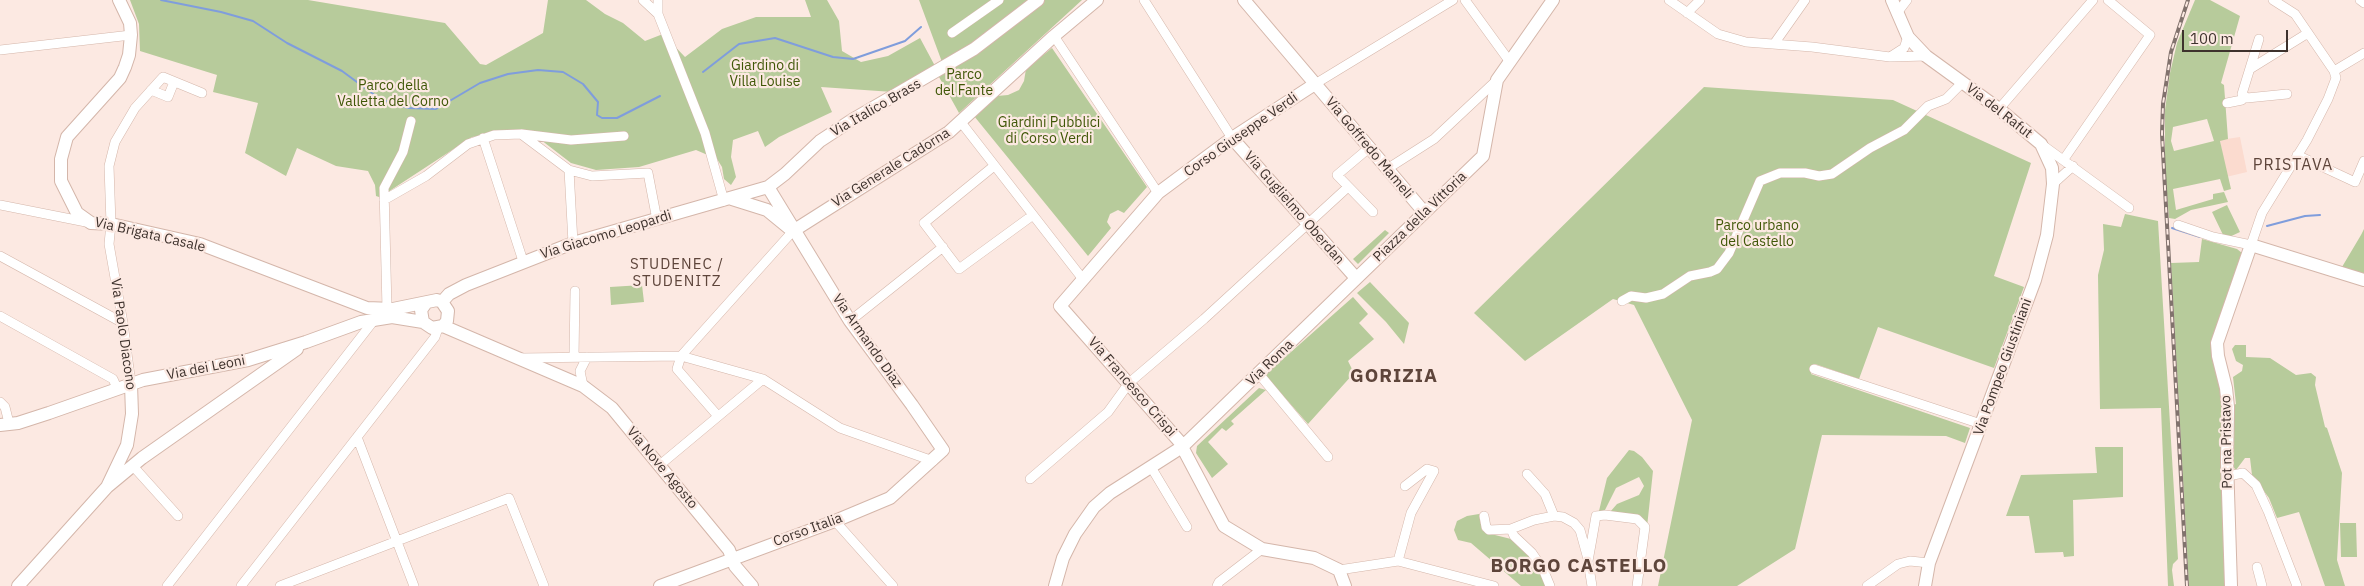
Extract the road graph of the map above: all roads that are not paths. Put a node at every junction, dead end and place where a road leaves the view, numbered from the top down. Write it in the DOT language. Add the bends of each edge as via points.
graph roads {
  1 [pos="120,0"];
  2 [pos="643,0"];
  3 [pos="658,0"];
  4 [pos="999,0"];
  5 [pos="1038,0"];
  6 [pos="1097,0"];
  7 [pos="1144,0"];
  8 [pos="1244,0"];
  9 [pos="1453,0"];
  10 [pos="1464,0"];
  11 [pos="1553,0"];
  12 [pos="1669,0"];
  13 [pos="1700,0"];
  14 [pos="1805,0"];
  15 [pos="1892,0"];
  16 [pos="1907,0"];
  17 [pos="2093,0"];
  18 [pos="2108,0"];
  19 [pos="2273,0"];
  20 [pos="2360,0"];
  21 [pos="2364,4"];
  22 [pos="1687,13"];
  23 [pos="1897,13"];
  24 [pos="658,14"];
  25 [pos="2308,33"];
  26 [pos="952,34"];
  27 [pos="131,35"];
  28 [pos="1054,36"];
  29 [pos="1908,37"];
  30 [pos="2259,39"];
  31 [pos="1774,44"];
  32 [pos="0,50"];
  33 [pos="2364,53"];
  34 [pos="1926,56"];
  35 [pos="1890,57"];
  36 [pos="1510,62"];
  37 [pos="2250,69"];
  38 [pos="2334,71"];
  39 [pos="1497,80"];
  40 [pos="174,82"];
  41 [pos="1962,83"];
  42 [pos="1315,84"];
  43 [pos="152,90"];
  44 [pos="202,93"];
  45 [pos="2287,94"];
  46 [pos="2244,96"];
  47 [pos="2227,103"];
  48 [pos="1999,109"];
  49 [pos="411,121"];
  50 [pos="960,121"];
  51 [pos="521,134"];
  52 [pos="624,136"];
  53 [pos="483,138"];
  54 [pos="1232,138"];
  55 [pos="2041,144"];
  56 [pos="1369,148"];
  57 [pos="2298,155"];
  58 [pos="2064,159"];
  59 [pos="2364,161"];
  60 [pos="994,166"];
  61 [pos="2073,166"];
  62 [pos="1387,169"];
  63 [pos="569,170"];
  64 [pos="2053,184"];
  65 [pos="768,187"];
  66 [pos="1348,187"];
  67 [pos="1158,193"];
  68 [pos="384,200"];
  69 [pos="728,200"];
  70 [pos="0,204"];
  71 [pos="2129,208"];
  72 [pos="767,210"];
  73 [pos="1373,212"];
  74 [pos="1424,212"];
  75 [pos="1032,215"];
  76 [pos="657,220"];
  77 [pos="90,223"];
  78 [pos="111,224"];
  79 [pos="1309,224"];
  80 [pos="2178,225"];
  81 [pos="793,231"];
  82 [pos="573,243"];
  83 [pos="2251,245"];
  84 [pos="943,247"];
  85 [pos="0,256"];
  86 [pos="524,261"];
  87 [pos="1082,278"];
  88 [pos="1356,278"];
  89 [pos="2364,280"];
  90 [pos="575,291"];
  91 [pos="446,301"];
  92 [pos="1622,301"];
  93 [pos="426,303"];
  94 [pos="1060,306"];
  95 [pos="367,308"];
  96 [pos="390,309"];
  97 [pos="0,316"];
  98 [pos="375,319"];
  99 [pos="850,320"];
  100 [pos="362,322"];
  101 [pos="123,323"];
  102 [pos="436,325"];
  103 [pos="306,342"];
  104 [pos="269,354"];
  105 [pos="681,356"];
  106 [pos="574,357"];
  107 [pos="587,357"];
  108 [pos="520,358"];
  109 [pos="268,369"];
  110 [pos="1814,369"];
  111 [pos="1259,374"];
  112 [pos="763,379"];
  113 [pos="1129,383"];
  114 [pos="131,384"];
  115 [pos="583,386"];
  116 [pos="118,388"];
  117 [pos="0,402"];
  118 [pos="717,416"];
  119 [pos="5,424"];
  120 [pos="1981,424"];
  121 [pos="357,437"];
  122 [pos="127,445"];
  123 [pos="1182,447"];
  124 [pos="943,450"];
  125 [pos="1328,457"];
  126 [pos="933,461"];
  127 [pos="137,462"];
  128 [pos="661,464"];
  129 [pos="1151,467"];
  130 [pos="1527,474"];
  131 [pos="2228,476"];
  132 [pos="1030,479"];
  133 [pos="1405,486"];
  134 [pos="107,487"];
  135 [pos="178,516"];
  136 [pos="1484,516"];
  137 [pos="1554,516"];
  138 [pos="835,521"];
  139 [pos="1187,527"];
  140 [pos="1511,529"];
  141 [pos="398,542"];
  142 [pos="1262,548"];
  143 [pos="732,558"];
  144 [pos="1398,561"];
  145 [pos="1588,561"];
  146 [pos="1929,563"];
  147 [pos="2257,567"];
  148 [pos="1339,570"];
  149 [pos="1218,584"];
  150 [pos="18,586"];
  151 [pos="167,586"];
  152 [pos="241,586"];
  153 [pos="280,586"];
  154 [pos="414,586"];
  155 [pos="544,586"];
  156 [pos="660,586"];
  157 [pos="752,586"];
  158 [pos="893,586"];
  159 [pos="1055,586"];
  160 [pos="1345,586"];
  161 [pos="1494,586"];
  162 [pos="1550,586"];
  163 [pos="1592,586"];
  164 [pos="1637,586"];
  165 [pos="1868,586"];
  166 [pos="1924,586"];
  167 [pos="2231,586"];
  168 [pos="2262,586"];
  169 [pos="2296,586"];
  1 -- 27 [label="main road, Via Brigata Casale" via="130,23"];
  2 -- 24 [label="street"];
  3 -- 24 [label="street"];
  4 -- 26 [label="street"];
  5 -- 65 [label="main road, Via Italico Brass" via="974,50 820,142"];
  6 -- 28 [label="main road, Via Generale Cadorna"];
  7 -- 54 [label="street"];
  8 -- 42 [label="main road, Via Goffredo Mameli"];
  9 -- 42 [label="street, Corso Giuseppe Verdi"];
  10 -- 36 [label="street"];
  11 -- 36 [label="main road"];
  12 -- 22 [label="street"];
  13 -- 22 [label="street"];
  14 -- 31 [label="street"];
  15 -- 23 [label="main road, Via del Rafut"];
  16 -- 23 [label="street"];
  17 -- 48 [label="street"];
  18 -- 58 [label="street" via="2150,35"];
  19 -- 25 [label="street" via="2295,14"];
  20 -- 21 [label="street"];
  22 -- 31 [label="street" via="1718,34 1746,42"];
  23 -- 29 [label="main road, Via del Rafut"];
  24 -- 69 [label="street"];
  25 -- 37 [label="street"];
  25 -- 38 [label="street"];
  27 -- 32 [label="street"];
  27 -- 77 [label="main road, Via Brigata Casale" via="129,55 120,78 67,137 60,158 61,181 77,213"];
  28 -- 50 [label="main road, Via Generale Cadorna"];
  28 -- 67 [label="street"];
  29 -- 34 [label="main road, Via del Rafut"];
  29 -- 35 [label="street" via="1904,48"];
  30 -- 37 [label="street"];
  31 -- 35 [label="street"];
  33 -- 38 [label="street"];
  34 -- 35 [label="street"];
  34 -- 41 [label="main road, Via del Rafut"];
  36 -- 39 [label="main road"];
  37 -- 46 [label="street"];
  38 -- 57 [label="street" via="2336,78 2328,100"];
  39 -- 62 [label="street" via="1434,139"];
  39 -- 74 [label="main road, Piazza della Vittoria" via="1483,156"];
  40 -- 43 [label="street, Via Paolo Diacono" via="163,77"];
  40 -- 43 [label="street" via="168,97"];
  40 -- 44 [label="street"];
  41 -- 48 [label="main road, Via del Rafut"];
  41 -- 92 [label="street" via="1946,99 1928,106 1904,130 1832,174 1780,173 1760,181 1730,253 1717,268 1690,276 1663,294 1646,298 1631,296"];
  42 -- 54 [label="main road, Corso Giuseppe Verdi"];
  42 -- 56 [label="main road, Via Goffredo Mameli"];
  43 -- 78 [label="street, Via Paolo Diacono" via="135,108 115,142 109,166"];
  45 -- 46 [label="street"];
  46 -- 47 [label="street" via="2242,100"];
  48 -- 55 [label="main road, Via del Rafut"];
  49 -- 68 [label="street" via="403,152 384,188"];
  50 -- 60 [label="street"];
  50 -- 81 [label="main road, Via Generale Cadorna" via="949,132"];
  51 -- 52 [label="street" via="571,140"];
  51 -- 53 [label="street"];
  51 -- 63 [label="street"];
  53 -- 68 [label="street" via="468,144 426,176"];
  53 -- 86 [label="street"];
  54 -- 67 [label="main road, Corso Giuseppe Verdi"];
  54 -- 79 [label="main road, Via Guglielmo Oberdan"];
  55 -- 58 [label="street, Via del Rafut"];
  55 -- 64 [label="main road, Via Pompeo Giustiniani" via="2052,168"];
  56 -- 62 [label="main road, Via Goffredo Mameli"];
  56 -- 66 [label="street" via="1337,174"];
  57 -- 59 [label="street" via="2355,182"];
  57 -- 83 [label="street" via="2262,213"];
  58 -- 61 [label="street, Via del Rafut"];
  60 -- 75 [label="street"];
  60 -- 84 [label="street" via="924,223"];
  61 -- 64 [label="street"];
  61 -- 71 [label="street, Via del Rafut"];
  62 -- 74 [label="main road, Via Goffredo Mameli"];
  63 -- 76 [label="street" via="592,176 648,173"];
  63 -- 82 [label="street"];
  64 -- 120 [label="main road, Via Pompeo Giustiniani" via="2048,235 2035,280"];
  65 -- 69 [label="main road, Via Giacomo Leopardi"];
  65 -- 72 [label="main road"];
  65 -- 81 [label="main road, Via Armando Diaz"];
  66 -- 73 [label="street"];
  66 -- 79 [label="street"];
  67 -- 87 [label="main road, Corso Giuseppe Verdi"];
  68 -- 96 [label="street"];
  69 -- 72 [label="main road"];
  69 -- 76 [label="main road, Via Giacomo Leopardi"];
  70 -- 77 [label="street"];
  72 -- 81 [label="main road"];
  74 -- 88 [label="main road, Piazza della Vittoria"];
  75 -- 84 [label="street" via="959,269"];
  75 -- 87 [label="street"];
  76 -- 82 [label="main road, Via Giacomo Leopardi"];
  77 -- 78 [label="main road, Via Brigata Casale"];
  78 -- 95 [label="main road, Via Brigata Casale" via="200,244"];
  78 -- 101 [label="street, Via Paolo Diacono" via="109,244"];
  79 -- 88 [label="main road, Via Guglielmo Oberdan"];
  79 -- 113 [label="street"];
  80 -- 83 [label="street"];
  81 -- 99 [label="main road, Via Armando Diaz"];
  81 -- 105 [label="street"];
  82 -- 86 [label="main road, Via Giacomo Leopardi"];
  83 -- 89 [label="main road"];
  83 -- 131 [label="main road, Pot na Pristavo" via="2217,343 2228,407"];
  84 -- 99 [label="street"];
  85 -- 101 [label="street"];
  86 -- 91 [label="main road, Via Giacomo Leopardi"];
  87 -- 94 [label="main road, Corso Giuseppe Verdi"];
  88 -- 111 [label="main road, Via Roma"];
  90 -- 106 [label="street"];
  91 -- 93 [label="main road, Via Brigata Casale"];
  91 -- 102 [label="main road" via="448,316"];
  93 -- 96 [label="main road, Via Brigata Casale"];
  93 -- 102 [label="main road"];
  94 -- 113 [label="main road, Via Francesco Crispi"];
  95 -- 96 [label="main road, Via Brigata Casale"];
  95 -- 100 [label="main road"];
  96 -- 102 [label="main road, Via Brigata Casale" via="416,312"];
  97 -- 116 [label="street" via="112,379"];
  98 -- 100 [label="main road, Via dei Leoni"];
  98 -- 102 [label="main road, Via dei Leoni" via="404,318"];
  98 -- 151 [label="street"];
  99 -- 124 [label="main road, Via Armando Diaz"];
  100 -- 103 [label="main road, Via dei Leoni"];
  101 -- 114 [label="street, Via Paolo Diacono"];
  102 -- 108 [label="main road, Via Brigata Casale"];
  102 -- 121 [label="street"];
  103 -- 104 [label="main road, Via dei Leoni"];
  103 -- 109 [label="main road"];
  104 -- 109 [label="street"];
  104 -- 114 [label="main road, Via dei Leoni"];
  105 -- 107 [label="street"];
  105 -- 112 [label="street"];
  105 -- 118 [label="street" via="677,369"];
  106 -- 107 [label="street"];
  106 -- 108 [label="street"];
  107 -- 115 [label="street" via="580,371"];
  108 -- 115 [label="main road, Via Nove Agosto"];
  109 -- 127 [label="main road"];
  110 -- 120 [label="street"];
  111 -- 123 [label="main road, Via Roma"];
  111 -- 125 [label="street"];
  112 -- 118 [label="street"];
  112 -- 126 [label="street" via="840,428"];
  113 -- 123 [label="main road, Via Francesco Crispi"];
  113 -- 132 [label="street" via="1108,412"];
  114 -- 116 [label="main road, Via dei Leoni"];
  114 -- 122 [label="main road, Via Paolo Diacono" via="132,414"];
  115 -- 128 [label="main road, Via Nove Agosto" via="612,408"];
  116 -- 119 [label="main road, Via dei Leoni" via="50,413"];
  117 -- 119 [label="street, Via dei Leoni" via="5,408"];
  118 -- 128 [label="street"];
  120 -- 146 [label="main road, Via Pompeo Giustiniani"];
  121 -- 141 [label="street"];
  121 -- 152 [label="street"];
  122 -- 127 [label="street"];
  122 -- 134 [label="main road, Via Paolo Diacono"];
  123 -- 129 [label="main road, Via Roma"];
  123 -- 142 [label="main road, Via Francesco Crispi" via="1224,526"];
  124 -- 126 [label="main road, Corso Italia"];
  126 -- 138 [label="main road, Corso Italia" via="890,498"];
  127 -- 134 [label="main road"];
  127 -- 135 [label="street"];
  128 -- 143 [label="main road, Via Nove Agosto"];
  129 -- 139 [label="street"];
  129 -- 159 [label="main road, Via Roma" via="1094,507 1075,534"];
  130 -- 137 [label="street" via="1544,494"];
  131 -- 167 [label="main road, Pot na Pristavo"];
  131 -- 169 [label="street" via="2243,473 2256,485"];
  133 -- 144 [label="street" via="1427,468 1434,471 1411,513"];
  134 -- 150 [label="main road, Via Paolo Diacono"];
  136 -- 140 [label="street" via="1489,530"];
  137 -- 140 [label="street" via="1518,524"];
  137 -- 145 [label="street" via="1574,522 1580,530"];
  138 -- 143 [label="main road, Corso Italia"];
  138 -- 158 [label="street"];
  140 -- 162 [label="street" via="1537,561"];
  141 -- 153 [label="street"];
  141 -- 154 [label="street"];
  141 -- 155 [label="street" via="509,498"];
  142 -- 148 [label="main road" via="1314,558"];
  142 -- 149 [label="street"];
  143 -- 156 [label="main road, Corso Italia"];
  143 -- 157 [label="main road, Via Nove Agosto"];
  144 -- 148 [label="street"];
  144 -- 161 [label="street"];
  145 -- 163 [label="street"];
  145 -- 164 [label="street" via="1596,516 1637,519 1645,527"];
  146 -- 165 [label="street" via="1910,560 1898,564"];
  146 -- 166 [label="main road, Via Pompeo Giustiniani"];
  147 -- 168 [label="street"];
  148 -- 160 [label="main road"];
}
